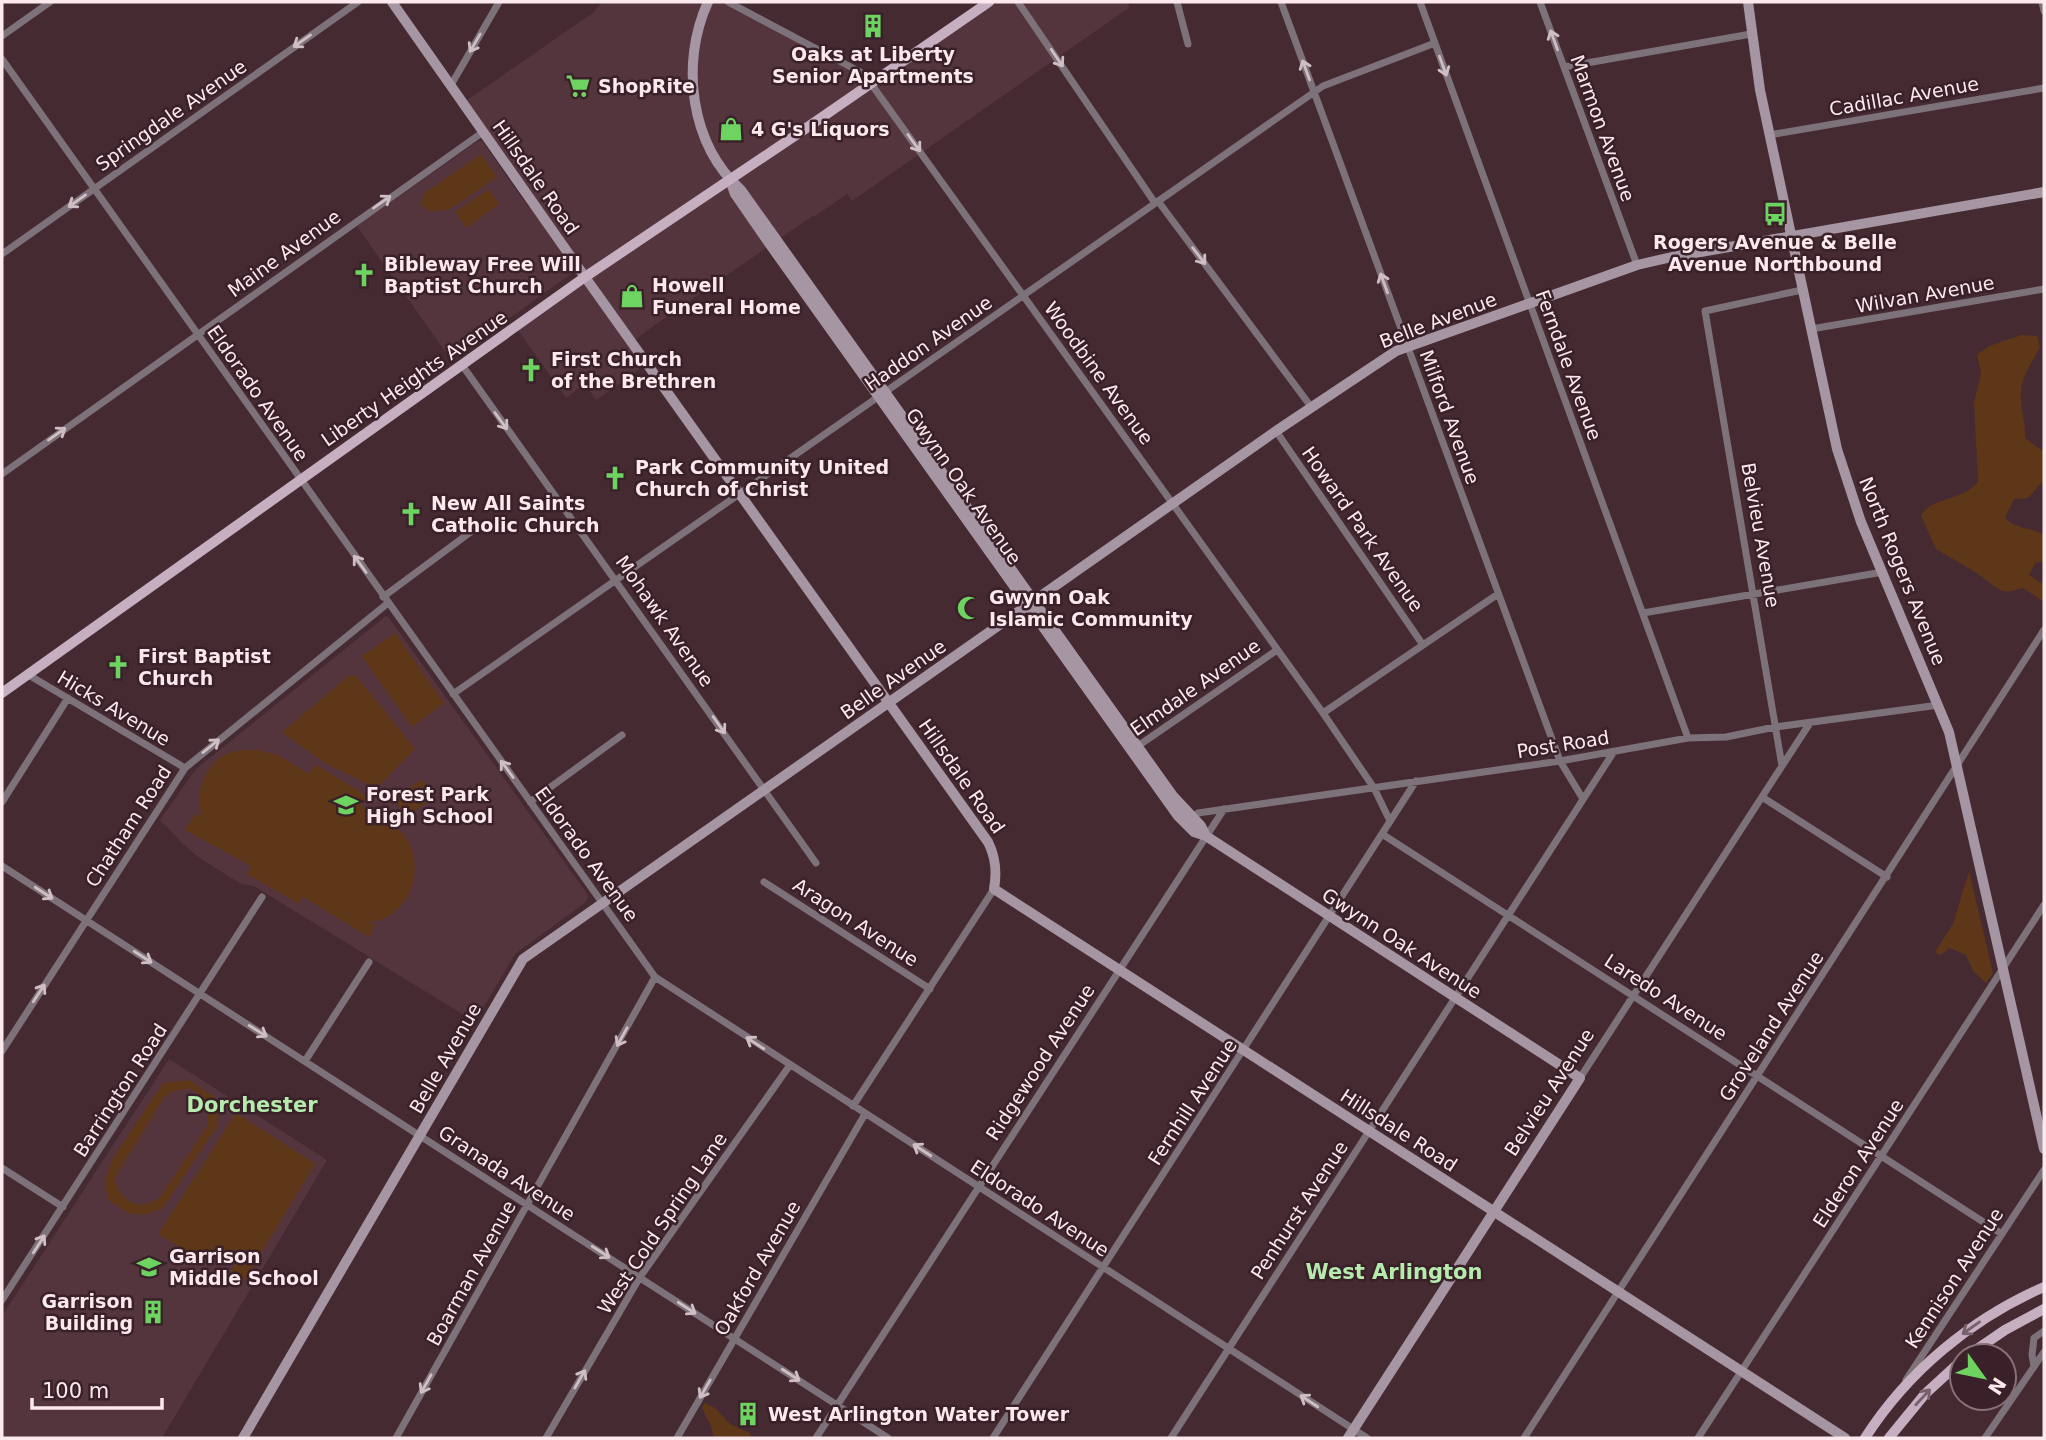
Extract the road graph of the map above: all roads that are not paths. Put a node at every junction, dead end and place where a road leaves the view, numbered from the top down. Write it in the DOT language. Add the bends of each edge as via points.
graph roads {
  1 [pos="50,2"];
  2 [pos="358,2"];
  3 [pos="392,2"];
  4 [pos="499,2"];
  5 [pos="708,2"];
  6 [pos="727,2"];
  7 [pos="989,2"];
  8 [pos="1018,2"];
  9 [pos="1177,2"];
  10 [pos="1282,2"];
  11 [pos="1420,2"];
  12 [pos="1540,2"];
  13 [pos="1748,2"];
  14 [pos="2042,2"];
  15 [pos="2044,11"];
  16 [pos="1751,34"];
  17 [pos="2,36"];
  18 [pos="1435,43"];
  19 [pos="1188,44"];
  20 [pos="2,59"];
  21 [pos="1564,67"];
  22 [pos="871,83"];
  23 [pos="451,85"];
  24 [pos="2044,88"];
  25 [pos="1314,93"];
  26 [pos="483,132"];
  27 [pos="1769,135"];
  28 [pos="730,180"];
  29 [pos="94,189"];
  30 [pos="2044,192"];
  31 [pos="1156,202"];
  32 [pos="1791,237"];
  33 [pos="2,254"];
  34 [pos="1637,265"];
  35 [pos="585,277"];
  36 [pos="2044,289"];
  37 [pos="1802,290"];
  38 [pos="1024,295"];
  39 [pos="1530,304"];
  40 [pos="1811,329"];
  41 [pos="197,334"];
  42 [pos="1408,347"];
  43 [pos="461,365"];
  44 [pos="882,394"];
  45 [pos="1311,408"];
  46 [pos="1276,432"];
  47 [pos="2,474"];
  48 [pos="300,480"];
  49 [pos="740,494"];
  50 [pos="1173,504"];
  51 [pos="472,531"];
  52 [pos="1883,572"];
  53 [pos="616,580"];
  54 [pos="1497,593"];
  55 [pos="1754,594"];
  56 [pos="386,600"];
  57 [pos="1031,604"];
  58 [pos="1643,613"];
  59 [pos="2044,630"];
  60 [pos="1423,645"];
  61 [pos="1277,650"];
  62 [pos="27,674"];
  63 [pos="2,693"];
  64 [pos="453,694"];
  65 [pos="68,698"];
  66 [pos="890,703"];
  67 [pos="1939,705"];
  68 [pos="1323,713"];
  69 [pos="1810,723"];
  70 [pos="1775,727"];
  71 [pos="622,735"];
  72 [pos="1688,738"];
  73 [pos="1135,749"];
  74 [pos="1614,753"];
  75 [pos="1560,761"];
  76 [pos="1782,766"];
  77 [pos="1957,766"];
  78 [pos="185,768"];
  79 [pos="1416,781"];
  80 [pos="1374,788"];
  81 [pos="765,789"];
  82 [pos="1762,797"];
  83 [pos="1583,799"];
  84 [pos="2,802"];
  85 [pos="530,802"];
  86 [pos="1224,809"];
  87 [pos="1193,818"];
  88 [pos="1390,821"];
  89 [pos="1382,834"];
  90 [pos="1206,836"];
  91 [pos="816,863"];
  92 [pos="2,866"];
  93 [pos="1887,877"];
  94 [pos="764,882"];
  95 [pos="994,889"];
  96 [pos="262,897"];
  97 [pos="603,904"];
  98 [pos="2044,905"];
  99 [pos="1509,914"];
  100 [pos="1330,917"];
  101 [pos="86,920"];
  102 [pos="369,962"];
  103 [pos="1119,969"];
  104 [pos="2003,970"];
  105 [pos="655,977"];
  106 [pos="930,989"];
  107 [pos="200,995"];
  108 [pos="1633,995"];
  109 [pos="1455,999"];
  110 [pos="1244,1050"];
  111 [pos="2,1051"];
  112 [pos="305,1061"];
  113 [pos="790,1065"];
  114 [pos="1758,1075"];
  115 [pos="1580,1078"];
  116 [pos="853,1106"];
  117 [pos="865,1114"];
  118 [pos="1369,1131"];
  119 [pos="419,1136"];
  120 [pos="2044,1149"];
  121 [pos="1882,1155"];
  122 [pos="2,1168"];
  123 [pos="2044,1170"];
  124 [pos="979,1187"];
  125 [pos="527,1205"];
  126 [pos="63,1207"];
  127 [pos="1493,1211"];
  128 [pos="2002,1234"];
  129 [pos="1104,1268"];
  130 [pos="640,1277"];
  131 [pos="2044,1287"];
  132 [pos="1618,1292"];
  133 [pos="2,1300"];
  134 [pos="2044,1309"];
  135 [pos="2044,1331"];
  136 [pos="734,1339"];
  137 [pos="1988,1342"];
  138 [pos="1229,1349"];
  139 [pos="2044,1352"];
  140 [pos="2034,1366"];
  141 [pos="1741,1371"];
  142 [pos="1948,1373"];
  143 [pos="1890,1404"];
  144 [pos="837,1405"];
  145 [pos="1350,1434"];
  146 [pos="243,1438"];
  147 [pos="396,1438"];
  148 [pos="546,1438"];
  149 [pos="677,1438"];
  150 [pos="816,1438"];
  151 [pos="888,1438"];
  152 [pos="993,1438"];
  153 [pos="1171,1438"];
  154 [pos="1367,1438"];
  155 [pos="1524,1438"];
  156 [pos="1698,1438"];
  157 [pos="1845,1438"];
  158 [pos="1865,1438"];
  159 [pos="1889,1438"];
  160 [pos="1985,1438"];
  1 -- 17 [label="street"];
  2 -- 29 [label="street, Springdale Avenue, one-way"];
  3 -- 23 [label="street, Hillsdale Road"];
  4 -- 23 [label="street, one-way"];
  5 -- 28 [label="street, Gwynn Oak Avenue" via="698,28 691,84 707,141"];
  6 -- 22 [label="street, Woodbine Avenue" via="861,72"];
  7 -- 22 [label="main road, Liberty Heights Avenue"];
  8 -- 31 [label="street, one-way"];
  9 -- 19 [label="street"];
  25 -- 10 [label="street, Milford Avenue, one-way"];
  11 -- 18 [label="street, Ferndale Avenue"];
  21 -- 12 [label="street, Marmon Avenue, one-way"];
  13 -- 16 [label="street, North Rogers Avenue"];
  14 -- 15 [label="street"];
  16 -- 21 [label="street"];
  16 -- 27 [label="street, North Rogers Avenue"];
  18 -- 25 [label="street, Haddon Avenue"];
  18 -- 39 [label="street, Ferndale Avenue, one-way"];
  20 -- 29 [label="street, Eldorado Avenue"];
  21 -- 34 [label="street, Marmon Avenue"];
  22 -- 28 [label="main road, Liberty Heights Avenue"];
  22 -- 38 [label="street, Woodbine Avenue, one-way"];
  23 -- 26 [label="street, Hillsdale Road"];
  24 -- 27 [label="street, Cadillac Avenue"];
  25 -- 31 [label="street, Haddon Avenue"];
  42 -- 25 [label="street, Milford Avenue, one-way"];
  26 -- 35 [label="street, Hillsdale Road"];
  41 -- 26 [label="street, Maine Avenue, one-way"];
  27 -- 32 [label="street, North Rogers Avenue"];
  28 -- 35 [label="main road, Liberty Heights Avenue"];
  28 -- 44 [label="street, Gwynn Oak Avenue" via="735,194"];
  29 -- 33 [label="street, Springdale Avenue, one-way"];
  29 -- 41 [label="street, Eldorado Avenue"];
  30 -- 32 [label="street, Belle Avenue"];
  31 -- 38 [label="street, Haddon Avenue"];
  31 -- 45 [label="street, one-way"];
  32 -- 34 [label="street, Belle Avenue"];
  32 -- 37 [label="street, North Rogers Avenue"];
  34 -- 39 [label="street, Belle Avenue"];
  35 -- 43 [label="main road, Liberty Heights Avenue"];
  35 -- 49 [label="street, Hillsdale Road"];
  36 -- 40 [label="street, Wilvan Avenue"];
  37 -- 40 [label="street, North Rogers Avenue"];
  37 -- 55 [label="street, Belvieu Avenue" via="1705,311"];
  38 -- 44 [label="street, Haddon Avenue"];
  38 -- 50 [label="street, Woodbine Avenue"];
  39 -- 42 [label="street, Belle Avenue"];
  39 -- 58 [label="street, Ferndale Avenue"];
  40 -- 52 [label="street, North Rogers Avenue" via="1844,474"];
  47 -- 41 [label="street, Maine Avenue, one-way"];
  41 -- 48 [label="street, Eldorado Avenue"];
  42 -- 45 [label="street, Belle Avenue"];
  42 -- 54 [label="street, Milford Avenue"];
  43 -- 48 [label="main road, Liberty Heights Avenue"];
  43 -- 53 [label="street, Mohawk Avenue, one-way"];
  44 -- 49 [label="street, Haddon Avenue"];
  44 -- 57 [label="street, Gwynn Oak Avenue"];
  45 -- 46 [label="street, Belle Avenue"];
  46 -- 50 [label="street, Belle Avenue"];
  46 -- 60 [label="street, Howard Park Avenue"];
  56 -- 48 [label="street, Eldorado Avenue, one-way"];
  48 -- 62 [label="main road, Liberty Heights Avenue"];
  49 -- 53 [label="street, Haddon Avenue"];
  49 -- 66 [label="street, Hillsdale Road"];
  50 -- 57 [label="street, Belle Avenue"];
  50 -- 61 [label="street, Woodbine Avenue"];
  51 -- 56 [label="street, Chatham Road"];
  52 -- 55 [label="street"];
  52 -- 67 [label="street, North Rogers Avenue"];
  53 -- 64 [label="street, Haddon Avenue"];
  53 -- 81 [label="street, Mohawk Avenue, one-way"];
  54 -- 60 [label="street"];
  54 -- 75 [label="street, Milford Avenue"];
  55 -- 58 [label="street"];
  55 -- 70 [label="street, Belvieu Avenue"];
  56 -- 64 [label="street, Eldorado Avenue"];
  78 -- 56 [label="street, Chatham Road, one-way"];
  57 -- 66 [label="street, Belle Avenue"];
  57 -- 73 [label="street, Gwynn Oak Avenue"];
  58 -- 72 [label="street, Ferndale Avenue"];
  59 -- 77 [label="street, Groveland Avenue"];
  60 -- 68 [label="street"];
  61 -- 68 [label="street, Woodbine Avenue"];
  61 -- 73 [label="street, Elmdale Avenue"];
  62 -- 63 [label="main road, Liberty Heights Avenue"];
  62 -- 65 [label="street, Hicks Avenue"];
  85 -- 64 [label="street, Eldorado Avenue, one-way"];
  65 -- 78 [label="street, Hicks Avenue"];
  65 -- 84 [label="street"];
  66 -- 81 [label="street, Belle Avenue"];
  66 -- 95 [label="street, Hillsdale Road" via="988,842 996,866"];
  67 -- 69 [label="street, Post Road"];
  67 -- 77 [label="street, North Rogers Avenue"];
  68 -- 80 [label="street, Woodbine Avenue"];
  69 -- 70 [label="street, Post Road"];
  69 -- 76 [label="street, Belvieu Avenue"];
  70 -- 72 [label="street, Post Road" via="1726,737"];
  70 -- 76 [label="street, Belvieu Avenue"];
  71 -- 85 [label="street"];
  72 -- 74 [label="street, Post Road"];
  73 -- 87 [label="street, Gwynn Oak Avenue"];
  73 -- 90 [label="street, Gwynn Oak Avenue" via="1178,816"];
  74 -- 75 [label="street, Post Road"];
  74 -- 83 [label="street, Penhurst Avenue"];
  75 -- 79 [label="street, Post Road"];
  75 -- 83 [label="street, Milford Avenue"];
  76 -- 82 [label="street, Belvieu Avenue"];
  77 -- 93 [label="street, Groveland Avenue"];
  77 -- 104 [label="street, North Rogers Avenue"];
  78 -- 101 [label="street, Chatham Road"];
  79 -- 80 [label="street, Post Road"];
  79 -- 88 [label="street, Fernhill Avenue"];
  80 -- 86 [label="street, Post Road"];
  80 -- 88 [label="street, Woodbine Avenue"];
  81 -- 91 [label="street, Mohawk Avenue"];
  81 -- 97 [label="street, Belle Avenue"];
  82 -- 93 [label="street"];
  82 -- 108 [label="street, Belvieu Avenue"];
  83 -- 99 [label="street, Penhurst Avenue"];
  85 -- 97 [label="street, Eldorado Avenue"];
  86 -- 87 [label="street, Post Road"];
  86 -- 90 [label="street, Ridgewood Avenue"];
  87 -- 90 [label="street, Gwynn Oak Avenue"];
  88 -- 89 [label="street, Fernhill Avenue"];
  89 -- 99 [label="street, Laredo Avenue"];
  89 -- 100 [label="street, Fernhill Avenue"];
  90 -- 100 [label="street, Gwynn Oak Avenue"];
  90 -- 103 [label="street, Ridgewood Avenue"];
  92 -- 101 [label="street, Granada Avenue, one-way"];
  93 -- 114 [label="street, Groveland Avenue"];
  94 -- 106 [label="street, Aragon Avenue"];
  95 -- 103 [label="street, Hillsdale Road"];
  95 -- 106 [label="street"];
  96 -- 107 [label="street, Barrington Road"];
  97 -- 105 [label="street, Eldorado Avenue"];
  97 -- 119 [label="street, Belle Avenue" via="523,959"];
  98 -- 104 [label="street, Elderon Avenue"];
  99 -- 108 [label="street, Laredo Avenue"];
  99 -- 109 [label="street, Penhurst Avenue"];
  100 -- 109 [label="street, Gwynn Oak Avenue"];
  100 -- 110 [label="street, Fernhill Avenue"];
  101 -- 107 [label="street, Granada Avenue, one-way"];
  111 -- 101 [label="street, Chatham Road, one-way"];
  102 -- 112 [label="street"];
  103 -- 110 [label="street, Hillsdale Road"];
  103 -- 124 [label="street, Ridgewood Avenue"];
  104 -- 120 [label="street, North Rogers Avenue"];
  104 -- 121 [label="street, Elderon Avenue"];
  113 -- 105 [label="street, Eldorado Avenue, one-way"];
  105 -- 125 [label="street, Boarman Avenue, one-way"];
  106 -- 116 [label="street"];
  107 -- 112 [label="street, Granada Avenue, one-way"];
  107 -- 126 [label="street, Barrington Road"];
  108 -- 114 [label="street, Laredo Avenue"];
  108 -- 115 [label="street, Belvieu Avenue"];
  109 -- 115 [label="street, Gwynn Oak Avenue"];
  109 -- 118 [label="street, Penhurst Avenue"];
  110 -- 118 [label="street, Hillsdale Road"];
  110 -- 129 [label="street, Fernhill Avenue"];
  112 -- 119 [label="street, Granada Avenue"];
  113 -- 116 [label="street, Eldorado Avenue"];
  113 -- 130 [label="street, West Cold Spring Lane"];
  114 -- 121 [label="street, Laredo Avenue"];
  114 -- 132 [label="street, Groveland Avenue"];
  115 -- 127 [label="street, Belvieu Avenue"];
  116 -- 117 [label="street, Eldorado Avenue"];
  124 -- 117 [label="street, Eldorado Avenue, one-way"];
  117 -- 136 [label="street, Oakford Avenue"];
  118 -- 127 [label="street, Hillsdale Road"];
  118 -- 138 [label="street, Penhurst Avenue"];
  119 -- 125 [label="street, Granada Avenue"];
  119 -- 146 [label="street, Belle Avenue"];
  121 -- 128 [label="street, Laredo Avenue"];
  121 -- 141 [label="street, Elderon Avenue"];
  122 -- 126 [label="street"];
  123 -- 128 [label="street, Kennison Avenue"];
  124 -- 129 [label="street, Eldorado Avenue"];
  124 -- 144 [label="street, Ridgewood Avenue"];
  125 -- 130 [label="street, Granada Avenue, one-way"];
  125 -- 147 [label="street, Boarman Avenue, one-way"];
  133 -- 126 [label="street, Barrington Road, one-way"];
  127 -- 132 [label="street, Hillsdale Road"];
  127 -- 145 [label="street, Belvieu Avenue"];
  128 -- 143 [label="street, Kennison Avenue"];
  129 -- 138 [label="street, Eldorado Avenue"];
  129 -- 152 [label="street, Fernhill Avenue"];
  130 -- 136 [label="street, Granada Avenue, one-way"];
  148 -- 130 [label="street, West Cold Spring Lane, one-way"];
  131 -- 143 [label="main road, one-way" via="1967,1330"];
  132 -- 141 [label="street, Hillsdale Road"];
  132 -- 155 [label="street, Groveland Avenue"];
  134 -- 137 [label="main road"];
  135 -- 140 [label="street" via="2034,1338"];
  136 -- 144 [label="street, Granada Avenue, one-way"];
  136 -- 149 [label="street, Oakford Avenue, one-way"];
  145 -- 138 [label="street, Eldorado Avenue, one-way"];
  138 -- 153 [label="street, Penhurst Avenue"];
  139 -- 140 [label="street"];
  140 -- 160 [label="street"];
  141 -- 156 [label="street, Elderon Avenue"];
  141 -- 157 [label="street, Hillsdale Road"];
  159 -- 142 [label="main road, one-way"];
  143 -- 158 [label="main road"];
  144 -- 150 [label="street, Ridgewood Avenue"];
  144 -- 151 [label="street, Granada Avenue"];
  145 -- 154 [label="street, Eldorado Avenue"];
}
